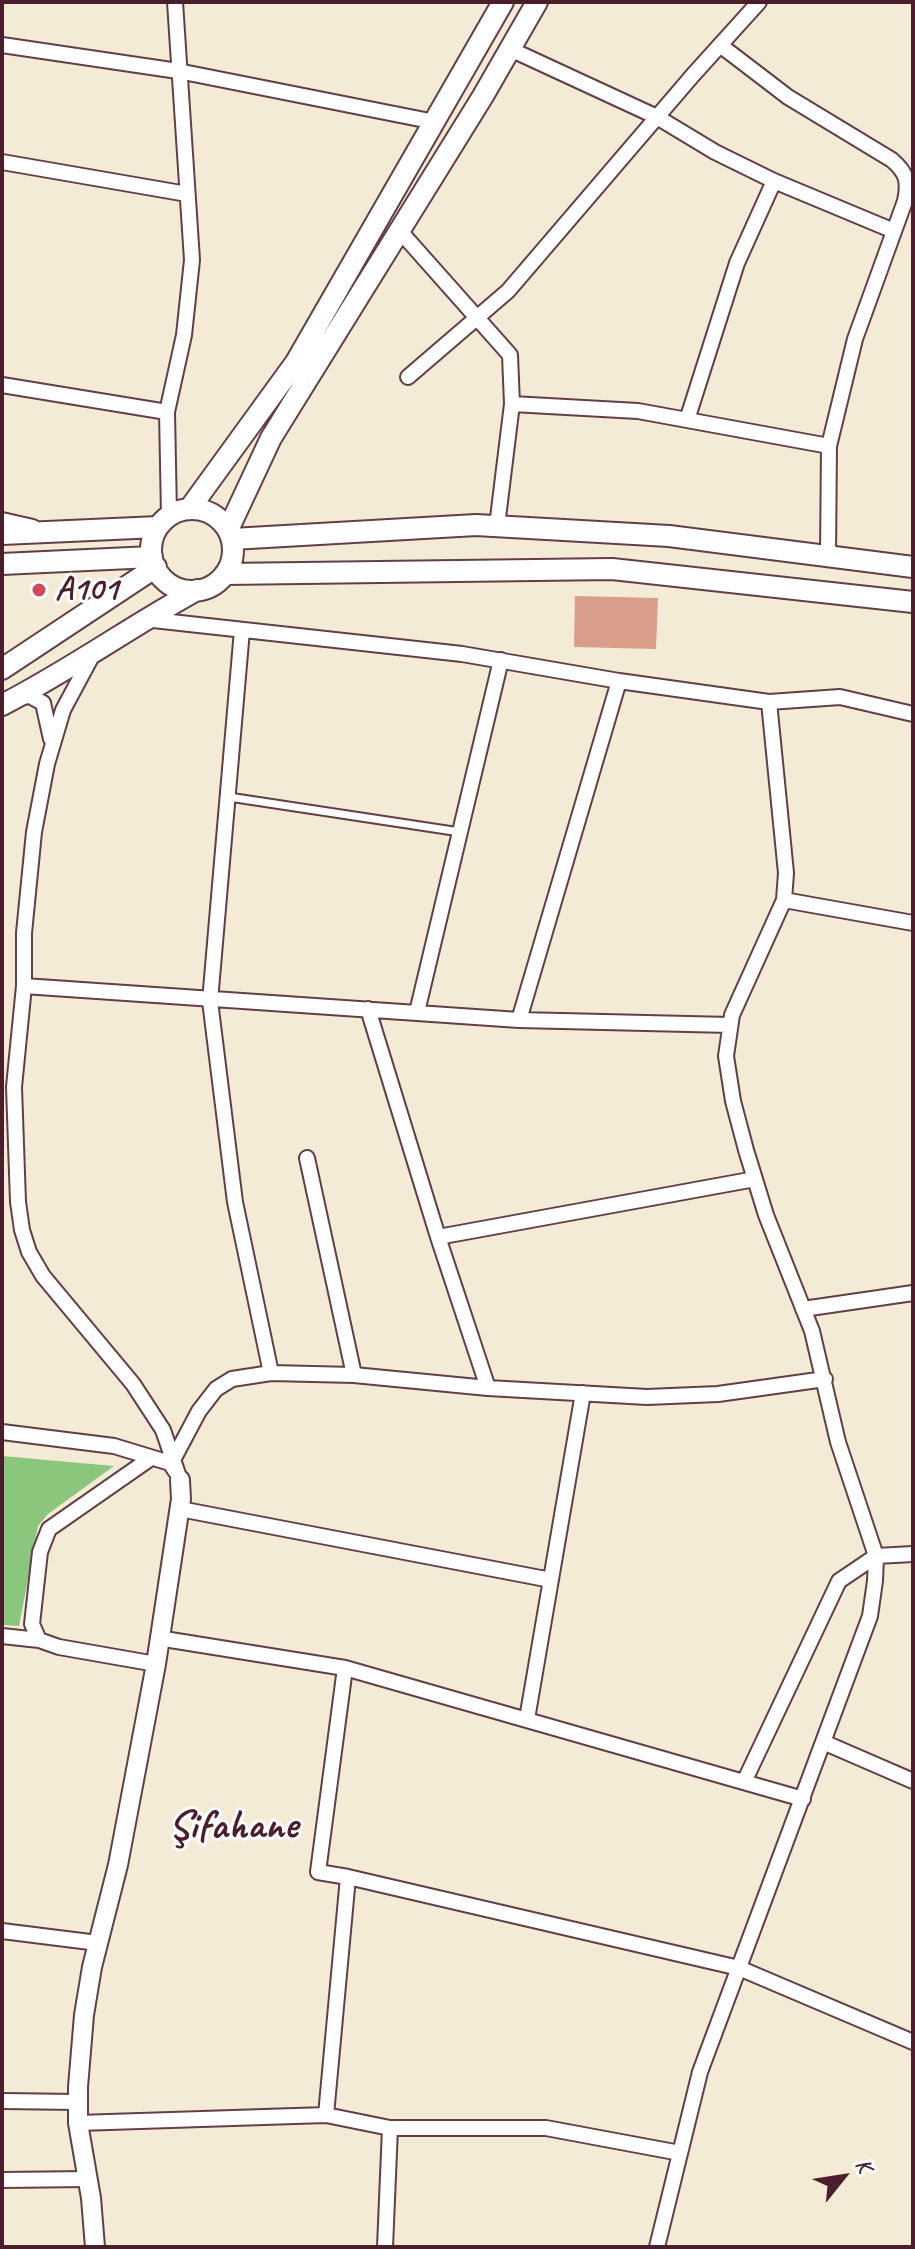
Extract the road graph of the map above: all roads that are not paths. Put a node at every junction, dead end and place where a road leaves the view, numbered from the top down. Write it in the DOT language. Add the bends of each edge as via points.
graph roads {
  1 [pos="175,2"];
  2 [pos="503,2"];
  3 [pos="537,2"];
  4 [pos="759,2"];
  5 [pos="2,45"];
  6 [pos="720,45"];
  7 [pos="510,49"];
  8 [pos="178,71"];
  9 [pos="657,117"];
  10 [pos="435,122"];
  11 [pos="2,162"];
  12 [pos="774,181"];
  13 [pos="187,194"];
  14 [pos="907,216"];
  15 [pos="399,230"];
  16 [pos="894,231"];
  17 [pos="477,317"];
  18 [pos="408,377"];
  19 [pos="2,385"];
  20 [pos="512,404"];
  21 [pos="167,412"];
  22 [pos="687,420"];
  23 [pos="829,446"];
  24 [pos="190,508"];
  25 [pos="2,520"];
  26 [pos="164,521"];
  27 [pos="497,526"];
  28 [pos="54,531"];
  29 [pos="2,534"];
  30 [pos="230,534"];
  31 [pos="828,556"];
  32 [pos="154,562"];
  33 [pos="2,564"];
  34 [pos="913,567"];
  35 [pos="225,574"];
  36 [pos="197,590"];
  37 [pos="913,602"];
  38 [pos="144,619"];
  39 [pos="242,630"];
  40 [pos="95,651"];
  41 [pos="501,660"];
  42 [pos="2,669"];
  43 [pos="619,681"];
  44 [pos="9,702"];
  45 [pos="769,702"];
  46 [pos="913,714"];
  47 [pos="52,747"];
  48 [pos="229,797"];
  49 [pos="460,832"];
  50 [pos="784,900"];
  51 [pos="913,923"];
  52 [pos="24,986"];
  53 [pos="210,1001"];
  54 [pos="368,1009"];
  55 [pos="417,1012"];
  56 [pos="519,1020"];
  57 [pos="730,1025"];
  58 [pos="8,1087"];
  59 [pos="307,1158"];
  60 [pos="755,1179"];
  61 [pos="438,1237"];
  62 [pos="913,1293"];
  63 [pos="803,1309"];
  64 [pos="271,1373"];
  65 [pos="354,1375"];
  66 [pos="825,1379"];
  67 [pos="488,1388"];
  68 [pos="583,1393"];
  69 [pos="2,1432"];
  70 [pos="151,1458"];
  71 [pos="173,1460"];
  72 [pos="180,1480"];
  73 [pos="180,1509"];
  74 [pos="913,1554"];
  75 [pos="876,1556"];
  76 [pos="551,1580"];
  77 [pos="2,1636"];
  78 [pos="158,1638"];
  79 [pos="39,1640"];
  80 [pos="156,1664"];
  81 [pos="345,1668"];
  82 [pos="527,1719"];
  83 [pos="823,1742"];
  84 [pos="913,1781"];
  85 [pos="744,1782"];
  86 [pos="803,1799"];
  87 [pos="348,1877"];
  88 [pos="2,1931"];
  89 [pos="98,1943"];
  90 [pos="739,1968"];
  91 [pos="913,2042"];
  92 [pos="2,2101"];
  93 [pos="78,2102"];
  94 [pos="326,2115"];
  95 [pos="78,2123"];
  96 [pos="390,2128"];
  97 [pos="680,2153"];
  98 [pos="88,2179"];
  99 [pos="2,2180"];
  100 [pos="95,2247"];
  101 [pos="385,2247"];
  102 [pos="657,2247"];
  1 -- 8 [label="street"];
  2 -- 10 [label="main road"];
  3 -- 7 [label="main road"];
  4 -- 6 [label="street"];
  5 -- 8 [label="street"];
  6 -- 9 [label="street"];
  6 -- 14 [label="street" via="788,97 892,160 905,172"];
  7 -- 9 [label="street"];
  7 -- 15 [label="main road"];
  8 -- 10 [label="street"];
  8 -- 13 [label="street"];
  9 -- 12 [label="street"];
  9 -- 17 [label="street" via="508,291"];
  10 -- 24 [label="main road" via="296,362"];
  11 -- 13 [label="street"];
  12 -- 16 [label="street"];
  12 -- 22 [label="street" via="737,263"];
  13 -- 21 [label="street" via="192,260 184,335"];
  14 -- 16 [label="street"];
  15 -- 17 [label="street"];
  15 -- 30 [label="main road" via="271,438"];
  16 -- 23 [label="street" via="855,339"];
  17 -- 18 [label="street"];
  17 -- 20 [label="street" via="510,355"];
  19 -- 21 [label="street"];
  20 -- 22 [label="street" via="638,411"];
  20 -- 27 [label="street"];
  21 -- 26 [label="street"];
  22 -- 23 [label="street"];
  23 -- 31 [label="street"];
  24 -- 26 [label="main road"];
  24 -- 30 [label="main road" via="212,514"];
  25 -- 28 [label="street"];
  26 -- 28 [label="main road"];
  26 -- 32 [label="main road" via="152,539"];
  27 -- 30 [label="main road"];
  27 -- 31 [label="main road" via="669,536"];
  28 -- 29 [label="main road"];
  30 -- 35 [label="main road" via="233,551"];
  31 -- 34 [label="main road"];
  32 -- 33 [label="main road"];
  32 -- 36 [label="main road" via="165,580 179,589"];
  32 -- 42 [label="main road"];
  35 -- 36 [label="main road"];
  35 -- 37 [label="main road" via="612,569"];
  36 -- 38 [label="main road"];
  38 -- 39 [label="street"];
  38 -- 40 [label="main road"];
  39 -- 41 [label="street"];
  39 -- 48 [label="street"];
  40 -- 44 [label="main road"];
  40 -- 47 [label="street" via="63,710"];
  41 -- 43 [label="street"];
  41 -- 49 [label="street"];
  43 -- 45 [label="street"];
  43 -- 56 [label="street"];
  44 -- 47 [label="street" via="30,696 43,703"];
  45 -- 46 [label="street" via="840,697"];
  45 -- 50 [label="street" via="786,873"];
  47 -- 52 [label="street" via="34,832"];
  48 -- 49 [label="lane"];
  48 -- 53 [label="street"];
  49 -- 55 [label="street"];
  50 -- 51 [label="street"];
  50 -- 57 [label="street"];
  52 -- 53 [label="street"];
  52 -- 58 [label="street"];
  53 -- 54 [label="street"];
  53 -- 64 [label="street" via="235,1202"];
  54 -- 55 [label="street"];
  54 -- 61 [label="street"];
  55 -- 56 [label="street"];
  56 -- 57 [label="street"];
  57 -- 60 [label="street" via="726,1056 733,1101"];
  58 -- 71 [label="street" via="18,1202 29,1252 133,1384 163,1430"];
  59 -- 65 [label="street"];
  60 -- 61 [label="street"];
  60 -- 63 [label="street"];
  61 -- 67 [label="street"];
  62 -- 63 [label="street"];
  63 -- 66 [label="street"];
  64 -- 65 [label="street"];
  64 -- 71 [label="street" via="232,1379 216,1389"];
  65 -- 67 [label="street"];
  66 -- 68 [label="street" via="718,1394"];
  66 -- 75 [label="street" via="838,1442"];
  67 -- 68 [label="street"];
  68 -- 76 [label="street"];
  69 -- 70 [label="street" via="114,1446"];
  70 -- 72 [label="street" via="170,1463"];
  70 -- 79 [label="street" via="49,1529 40,1552 32,1624"];
  71 -- 72 [label="street"];
  72 -- 73 [label="street"];
  73 -- 76 [label="street"];
  73 -- 78 [label="street"];
  74 -- 75 [label="street"];
  75 -- 83 [label="street" via="870,1616"];
  75 -- 85 [label="street" via="839,1581"];
  76 -- 82 [label="street"];
  77 -- 79 [label="street"];
  78 -- 80 [label="street"];
  78 -- 81 [label="street"];
  79 -- 80 [label="street"];
  80 -- 89 [label="street"];
  81 -- 82 [label="street"];
  81 -- 87 [label="street" via="318,1872"];
  82 -- 85 [label="street"];
  83 -- 84 [label="street"];
  83 -- 86 [label="street"];
  85 -- 86 [label="street"];
  86 -- 90 [label="street"];
  87 -- 90 [label="street"];
  87 -- 94 [label="street"];
  88 -- 89 [label="street"];
  89 -- 93 [label="street" via="84,2015"];
  90 -- 91 [label="street"];
  90 -- 97 [label="street" via="700,2072"];
  92 -- 93 [label="street"];
  93 -- 95 [label="street"];
  94 -- 95 [label="street"];
  94 -- 96 [label="street"];
  95 -- 98 [label="street"];
  96 -- 97 [label="street" via="546,2128"];
  96 -- 101 [label="street"];
  97 -- 102 [label="street"];
  98 -- 99 [label="street"];
  98 -- 100 [label="street"];
}
